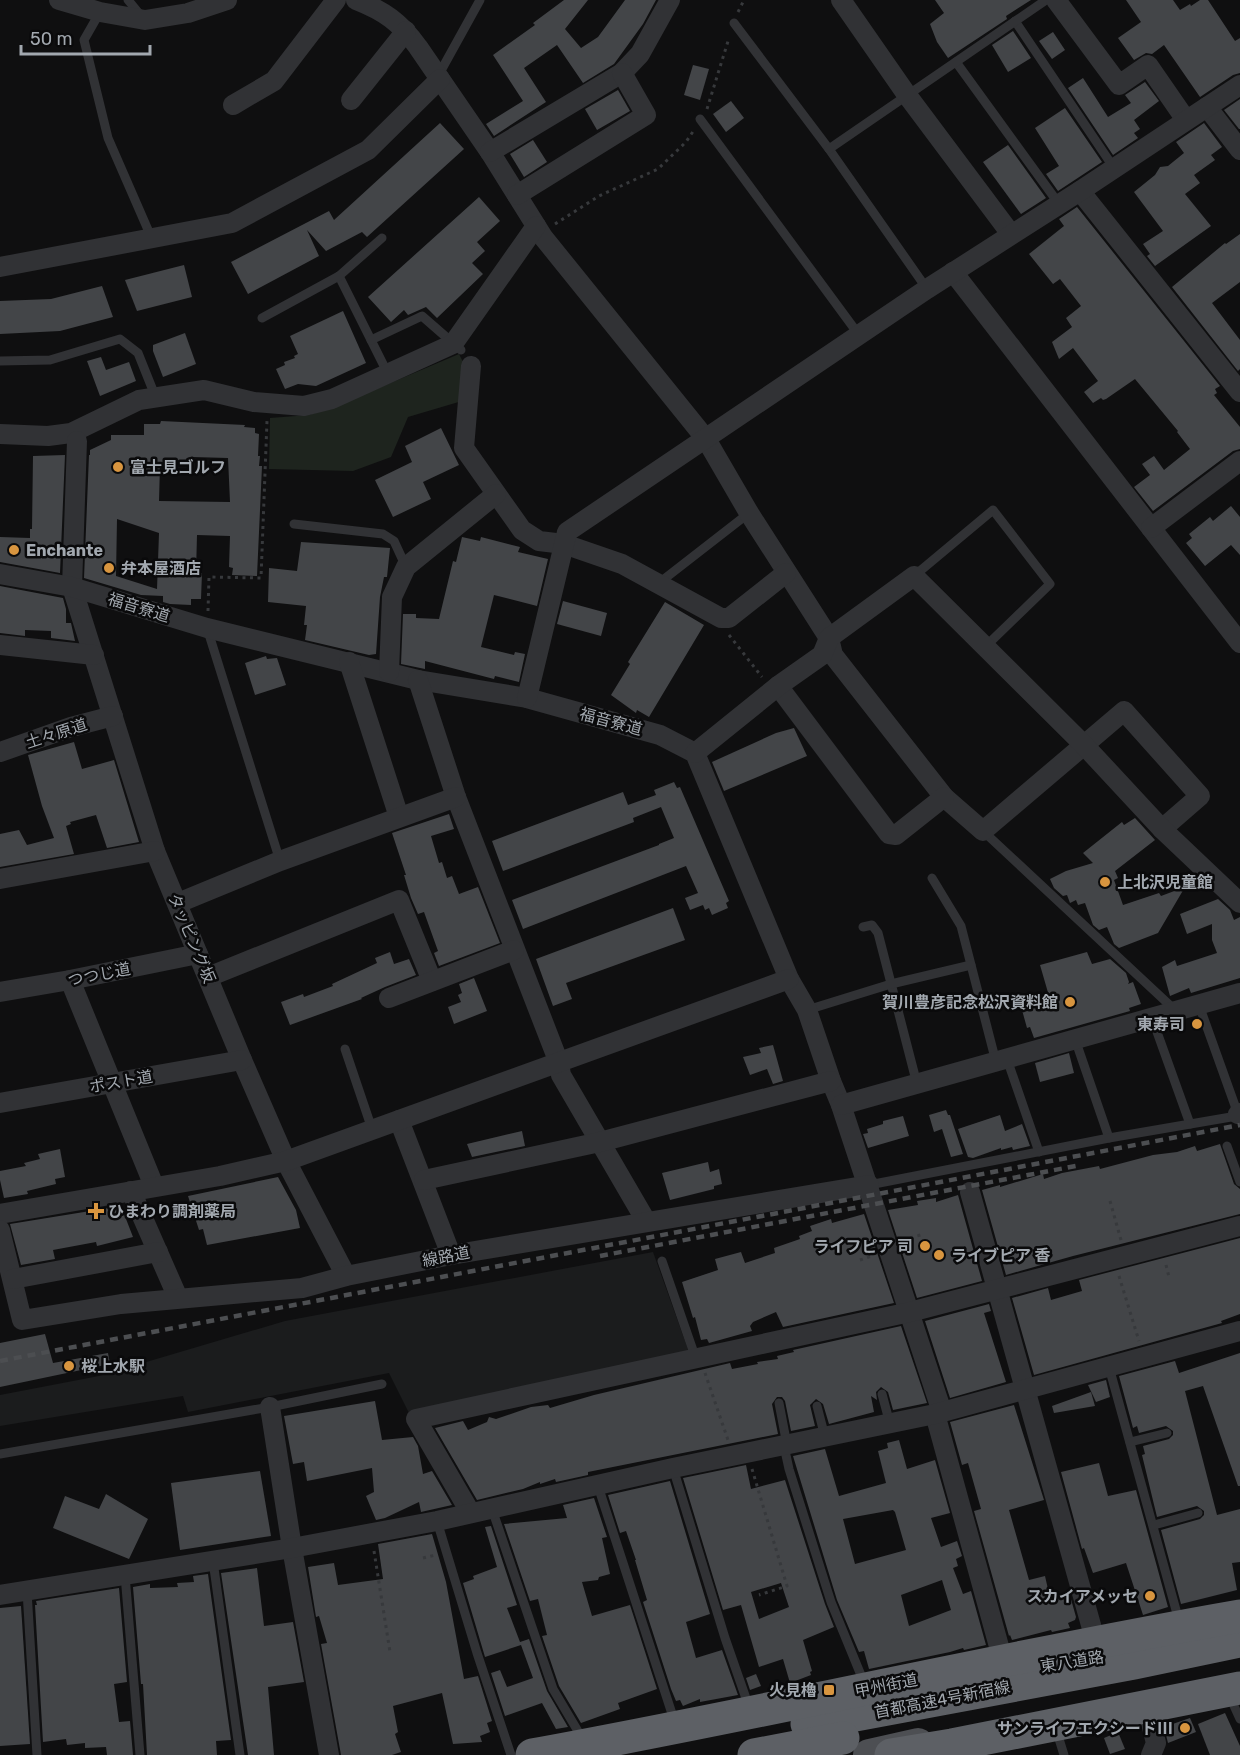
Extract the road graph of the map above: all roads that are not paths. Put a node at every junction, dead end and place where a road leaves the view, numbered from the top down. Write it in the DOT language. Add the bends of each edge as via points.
graph roads {
  1 [pos="59,0"];
  2 [pos="128,0"];
  3 [pos="227,0"];
  4 [pos="336,0"];
  5 [pos="356,0"];
  6 [pos="480,0"];
  7 [pos="670,0"];
  8 [pos="841,0"];
  9 [pos="1046,0"];
  10 [pos="1056,0"];
  11 [pos="392,8"];
  12 [pos="100,12"];
  13 [pos="145,20"];
  14 [pos="1015,21"];
  15 [pos="734,23"];
  16 [pos="406,31"];
  17 [pos="956,62"];
  18 [pos="622,73"];
  19 [pos="439,77"];
  20 [pos="1240,85"];
  21 [pos="907,95"];
  22 [pos="351,100"];
  23 [pos="233,105"];
  24 [pos="1208,107"];
  25 [pos="700,119"];
  26 [pos="1186,120"];
  27 [pos="829,149"];
  28 [pos="1240,150"];
  29 [pos="490,152"];
  30 [pos="1114,168"];
  31 [pos="1080,191"];
  32 [pos="517,195"];
  33 [pos="1059,204"];
  34 [pos="540,232"];
  35 [pos="1011,234"];
  36 [pos="382,238"];
  37 [pos="152,239"];
  38 [pos="0,267"];
  39 [pos="953,272"];
  40 [pos="339,276"];
  41 [pos="927,289"];
  42 [pos="262,318"];
  43 [pos="859,335"];
  44 [pos="371,340"];
  45 [pos="462,353"];
  46 [pos="0,361"];
  47 [pos="388,374"];
  48 [pos="1240,392"];
  49 [pos="156,398"];
  50 [pos="0,434"];
  51 [pos="706,439"];
  52 [pos="77,441"];
  53 [pos="1240,461"];
  54 [pos="496,494"];
  55 [pos="748,513"];
  56 [pos="294,524"];
  57 [pos="1151,528"];
  58 [pos="564,544"];
  59 [pos="406,567"];
  60 [pos="786,573"];
  61 [pos="0,574"];
  62 [pos="914,576"];
  63 [pos="659,583"];
  64 [pos="72,587"];
  65 [pos="207,628"];
  66 [pos="829,638"];
  67 [pos="1240,643"];
  68 [pos="0,645"];
  69 [pos="985,647"];
  70 [pos="93,655"];
  71 [pos="349,662"];
  72 [pos="389,672"];
  73 [pos="418,680"];
  74 [pos="775,688"];
  75 [pos="527,698"];
  76 [pos="113,716"];
  77 [pos="1084,746"];
  78 [pos="0,752"];
  79 [pos="695,753"];
  80 [pos="456,797"];
  81 [pos="945,797"];
  82 [pos="399,817"];
  83 [pos="1162,828"];
  84 [pos="983,831"];
  85 [pos="155,851"];
  86 [pos="280,861"];
  87 [pos="0,879"];
  88 [pos="932,879"];
  89 [pos="178,903"];
  90 [pos="1240,903"];
  91 [pos="863,927"];
  92 [pos="514,950"];
  93 [pos="198,954"];
  94 [pos="971,965"];
  95 [pos="208,977"];
  96 [pos="789,979"];
  97 [pos="69,980"];
  98 [pos="432,981"];
  99 [pos="891,984"];
  100 [pos="0,992"];
  101 [pos="1240,993"];
  102 [pos="389,998"];
  103 [pos="1199,1005"];
  104 [pos="807,1010"];
  105 [pos="1176,1011"];
  106 [pos="1152,1018"];
  107 [pos="1075,1040"];
  108 [pos="345,1049"];
  109 [pos="242,1060"];
  110 [pos="1002,1060"];
  111 [pos="559,1063"];
  112 [pos="831,1081"];
  113 [pos="110,1083"];
  114 [pos="917,1084"];
  115 [pos="0,1103"];
  116 [pos="841,1106"];
  117 [pos="1239,1114"];
  118 [pos="399,1119"];
  119 [pos="1190,1124"];
  120 [pos="372,1129"];
  121 [pos="1109,1138"];
  122 [pos="600,1142"];
  123 [pos="1227,1146"];
  124 [pos="1039,1152"];
  125 [pos="286,1161"];
  126 [pos="424,1180"];
  127 [pos="1240,1182"];
  128 [pos="869,1185"];
  129 [pos="153,1186"];
  130 [pos="131,1191"];
  131 [pos="970,1192"];
  132 [pos="0,1214"];
  133 [pos="646,1221"];
  134 [pos="1240,1226"];
  135 [pos="0,1230"];
  136 [pos="158,1252"];
  137 [pos="452,1254"];
  138 [pos="662,1261"];
  139 [pos="346,1276"];
  140 [pos="9,1288"];
  141 [pos="996,1290"];
  142 [pos="178,1298"];
  143 [pos="910,1312"];
  144 [pos="1240,1331"];
  145 [pos="698,1359"];
  146 [pos="1109,1367"];
  147 [pos="382,1384"];
  148 [pos="1024,1389"];
  149 [pos="882,1394"];
  150 [pos="779,1403"];
  151 [pos="817,1406"];
  152 [pos="270,1407"];
  153 [pos="939,1413"];
  154 [pos="890,1424"];
  155 [pos="1167,1433"];
  156 [pos="825,1437"];
  157 [pos="1130,1442"];
  158 [pos="785,1445"];
  159 [pos="0,1454"];
  160 [pos="673,1468"];
  161 [pos="598,1486"];
  162 [pos="492,1508"];
  163 [pos="471,1512"];
  164 [pos="1198,1514"];
  165 [pos="437,1521"];
  166 [pos="1154,1525"];
  167 [pos="292,1548"];
  168 [pos="213,1561"];
  169 [pos="125,1575"];
  170 [pos="27,1591"];
  171 [pos="0,1595"];
  172 [pos="1240,1616"];
  173 [pos="1180,1626"];
  174 [pos="1240,1631"];
  175 [pos="1240,1641"];
  176 [pos="1096,1643"];
  177 [pos="1004,1661"];
  178 [pos="1238,1687"];
  179 [pos="867,1689"];
  180 [pos="1151,1699"];
  181 [pos="796,1704"];
  182 [pos="751,1712"];
  183 [pos="677,1728"];
  184 [pos="1060,1740"];
  185 [pos="586,1745"];
  186 [pos="954,1750"];
  187 [pos="37,1755"];
  188 [pos="140,1755"];
  189 [pos="240,1755"];
  190 [pos="329,1755"];
  191 [pos="511,1755"];
  192 [pos="532,1755"];
  193 [pos="643,1755"];
  194 [pos="754,1755"];
  195 [pos="869,1755"];
  196 [pos="891,1755"];
  197 [pos="1151,1755"];
  1 -- 12 [label="street"];
  2 -- 13 [label="lane"];
  3 -- 13 [label="street" via="188,13"];
  4 -- 23 [label="street" via="274,81"];
  5 -- 11 [label="street"];
  6 -- 19 [label="lane"];
  7 -- 18 [label="street" via="640,54"];
  8 -- 21 [label="street"];
  9 -- 14 [label="lane"];
  10 -- 26 [label="street" via="1119,85 1148,64"];
  11 -- 16 [label="street"];
  12 -- 13 [label="street"];
  12 -- 37 [label="lane" via="84,40 108,138"];
  14 -- 17 [label="lane"];
  14 -- 30 [label="lane"];
  15 -- 27 [label="lane"];
  16 -- 19 [label="street"];
  16 -- 22 [label="street"];
  17 -- 21 [label="lane"];
  17 -- 33 [label="lane"];
  18 -- 29 [label="street"];
  18 -- 32 [label="street" via="646,115"];
  19 -- 29 [label="street"];
  19 -- 37 [label="street" via="368,150 232,223"];
  20 -- 24 [label="street"];
  21 -- 27 [label="lane"];
  21 -- 35 [label="street"];
  24 -- 26 [label="street"];
  24 -- 28 [label="street"];
  25 -- 43 [label="lane"];
  26 -- 30 [label="street"];
  27 -- 41 [label="lane"];
  29 -- 32 [label="street"];
  30 -- 31 [label="street"];
  31 -- 33 [label="street"];
  31 -- 48 [label="street"];
  32 -- 34 [label="street"];
  33 -- 35 [label="street"];
  34 -- 45 [label="street"];
  34 -- 51 [label="street"];
  35 -- 39 [label="street"];
  36 -- 40 [label="lane"];
  37 -- 38 [label="street"];
  39 -- 41 [label="street"];
  39 -- 57 [label="street"];
  40 -- 42 [label="lane"];
  40 -- 44 [label="lane"];
  41 -- 43 [label="street"];
  43 -- 51 [label="street"];
  44 -- 45 [label="lane" via="422,316"];
  44 -- 47 [label="lane"];
  45 -- 47 [label="street"];
  45 -- 54 [label="street" via="464,448"];
  46 -- 49 [label="lane" via="50,360 120,339 138,353"];
  47 -- 49 [label="street" via="332,399 304,406 254,402 204,390"];
  49 -- 50 [label="street" via="139,400 71,433"];
  51 -- 55 [label="street"];
  51 -- 58 [label="street" via="567,532"];
  52 -- 64 [label="street, タッピング坂"];
  53 -- 57 [label="street"];
  54 -- 58 [label="street" via="522,530 539,541"];
  54 -- 59 [label="street"];
  55 -- 60 [label="street"];
  55 -- 63 [label="lane"];
  56 -- 59 [label="lane" via="383,534 394,541"];
  57 -- 67 [label="street"];
  58 -- 63 [label="street" via="622,564"];
  58 -- 75 [label="street"];
  59 -- 72 [label="street" via="392,597"];
  60 -- 63 [label="street" via="729,618 721,618"];
  60 -- 66 [label="street"];
  61 -- 64 [label="street, 福音寮道"];
  62 -- 66 [label="street"];
  62 -- 69 [label="street"];
  62 -- 69 [label="lane" via="993,510 1050,584"];
  64 -- 65 [label="street, 福音寮道"];
  64 -- 70 [label="street, タッピング坂"];
  65 -- 71 [label="street, 福音寮道"];
  65 -- 86 [label="lane"];
  66 -- 74 [label="street" via="824,653"];
  66 -- 81 [label="street" via="833,655"];
  68 -- 70 [label="street"];
  69 -- 77 [label="street"];
  70 -- 76 [label="street, タッピング坂"];
  71 -- 72 [label="street, 福音寮道"];
  71 -- 82 [label="street"];
  72 -- 73 [label="street, 福音寮道"];
  73 -- 75 [label="street, 福音寮道"];
  73 -- 80 [label="street"];
  74 -- 79 [label="street"];
  74 -- 81 [label="street" via="890,834 896,835"];
  75 -- 79 [label="street, 福音寮道" via="660,735"];
  76 -- 78 [label="street, 土々原道"];
  76 -- 85 [label="street, タッピング坂"];
  77 -- 83 [label="street"];
  77 -- 83 [label="street" via="1124,711 1200,796"];
  77 -- 84 [label="street"];
  79 -- 96 [label="street"];
  80 -- 82 [label="street"];
  80 -- 92 [label="street"];
  81 -- 84 [label="street"];
  82 -- 86 [label="street"];
  83 -- 90 [label="street"];
  84 -- 105 [label="lane"];
  85 -- 87 [label="street"];
  85 -- 89 [label="street, タッピング坂"];
  86 -- 89 [label="street"];
  88 -- 94 [label="lane" via="961,926"];
  89 -- 93 [label="street, タッピング坂"];
  91 -- 99 [label="lane" via="872,925 878,933"];
  92 -- 98 [label="street"];
  92 -- 111 [label="street"];
  93 -- 95 [label="street, タッピング坂"];
  93 -- 97 [label="street, つつじ道"];
  94 -- 99 [label="lane"];
  94 -- 110 [label="lane"];
  95 -- 98 [label="street" via="399,900"];
  95 -- 109 [label="street, タッピング坂"];
  96 -- 104 [label="street"];
  96 -- 111 [label="street"];
  97 -- 100 [label="street, つつじ道"];
  97 -- 113 [label="street"];
  98 -- 102 [label="street"];
  99 -- 104 [label="lane"];
  99 -- 114 [label="lane"];
  101 -- 103 [label="street"];
  103 -- 105 [label="street"];
  103 -- 117 [label="lane"];
  104 -- 112 [label="street"];
  105 -- 106 [label="street"];
  106 -- 107 [label="street"];
  106 -- 119 [label="lane"];
  107 -- 110 [label="street"];
  107 -- 121 [label="lane"];
  108 -- 120 [label="lane"];
  109 -- 113 [label="street, ポスト道"];
  109 -- 125 [label="street, タッピング坂"];
  110 -- 114 [label="street"];
  110 -- 124 [label="lane"];
  111 -- 118 [label="street"];
  111 -- 122 [label="street" via="561,1074"];
  112 -- 116 [label="street"];
  112 -- 122 [label="street"];
  113 -- 115 [label="street, ポスト道"];
  113 -- 129 [label="street"];
  114 -- 116 [label="street"];
  116 -- 128 [label="street"];
  117 -- 119 [label="lane"];
  118 -- 120 [label="street"];
  118 -- 126 [label="street"];
  119 -- 121 [label="lane"];
  120 -- 125 [label="street"];
  121 -- 124 [label="lane"];
  122 -- 126 [label="street"];
  122 -- 133 [label="street"];
  123 -- 127 [label="lane"];
  124 -- 128 [label="lane"];
  125 -- 129 [label="street"];
  125 -- 139 [label="street, タッピング坂"];
  126 -- 137 [label="street"];
  128 -- 133 [label="street, 線路道"];
  128 -- 143 [label="street"];
  129 -- 130 [label="street"];
  130 -- 132 [label="street"];
  130 -- 136 [label="street"];
  131 -- 141 [label="street"];
  133 -- 137 [label="street, 線路道"];
  134 -- 141 [label="street"];
  135 -- 140 [label="street"];
  136 -- 140 [label="street"];
  136 -- 142 [label="street"];
  137 -- 139 [label="street, 線路道"];
  138 -- 145 [label="lane"];
  139 -- 142 [label="street, 線路道" via="302,1288"];
  140 -- 142 [label="street, 線路道" via="22,1320"];
  141 -- 143 [label="street"];
  141 -- 148 [label="street"];
  143 -- 145 [label="street"];
  143 -- 153 [label="street"];
  144 -- 146 [label="street"];
  145 -- 163 [label="street" via="416,1419"];
  146 -- 148 [label="street"];
  146 -- 157 [label="lane"];
  147 -- 152 [label="lane"];
  148 -- 153 [label="street"];
  148 -- 176 [label="street"];
  149 -- 154 [label="lane"];
  150 -- 158 [label="lane"];
  151 -- 156 [label="lane"];
  152 -- 159 [label="lane"];
  152 -- 167 [label="street"];
  153 -- 154 [label="street"];
  153 -- 177 [label="street"];
  154 -- 156 [label="street"];
  155 -- 157 [label="lane"];
  156 -- 158 [label="street"];
  157 -- 166 [label="lane"];
  158 -- 160 [label="street"];
  158 -- 179 [label="lane" via="831,1602"];
  160 -- 161 [label="street"];
  160 -- 182 [label="lane"];
  161 -- 162 [label="street"];
  161 -- 183 [label="lane"];
  162 -- 163 [label="street"];
  162 -- 185 [label="lane" via="553,1689"];
  163 -- 165 [label="street"];
  164 -- 166 [label="lane"];
  165 -- 167 [label="street"];
  165 -- 191 [label="lane"];
  166 -- 173 [label="lane"];
  167 -- 168 [label="street"];
  167 -- 190 [label="street"];
  168 -- 169 [label="street"];
  168 -- 189 [label="lane"];
  169 -- 170 [label="street"];
  169 -- 188 [label="lane"];
  170 -- 171 [label="street"];
  170 -- 187 [label="lane"];
  172 -- 173 [label="highway, 甲州街道"];
  173 -- 176 [label="highway, 甲州街道"];
  174 -- 181 [label="main road, 東八道路"];
  175 -- 193 [label="highway, 首都高速4号新宿線"];
  176 -- 177 [label="highway, 甲州街道"];
  177 -- 179 [label="highway, 甲州街道"];
  178 -- 180 [label="highway"];
  178 -- 194 [label="highway, 首都高速4号新宿線"];
  179 -- 181 [label="highway, 甲州街道"];
  180 -- 184 [label="highway"];
  180 -- 195 [label="main road"];
  180 -- 197 [label="street" via="1156,1743"];
  181 -- 182 [label="highway, 甲州街道"];
  182 -- 183 [label="highway, 甲州街道"];
  183 -- 185 [label="highway, 甲州街道"];
  184 -- 186 [label="highway"];
  185 -- 192 [label="highway, 甲州街道"];
  186 -- 196 [label="highway"];
}
